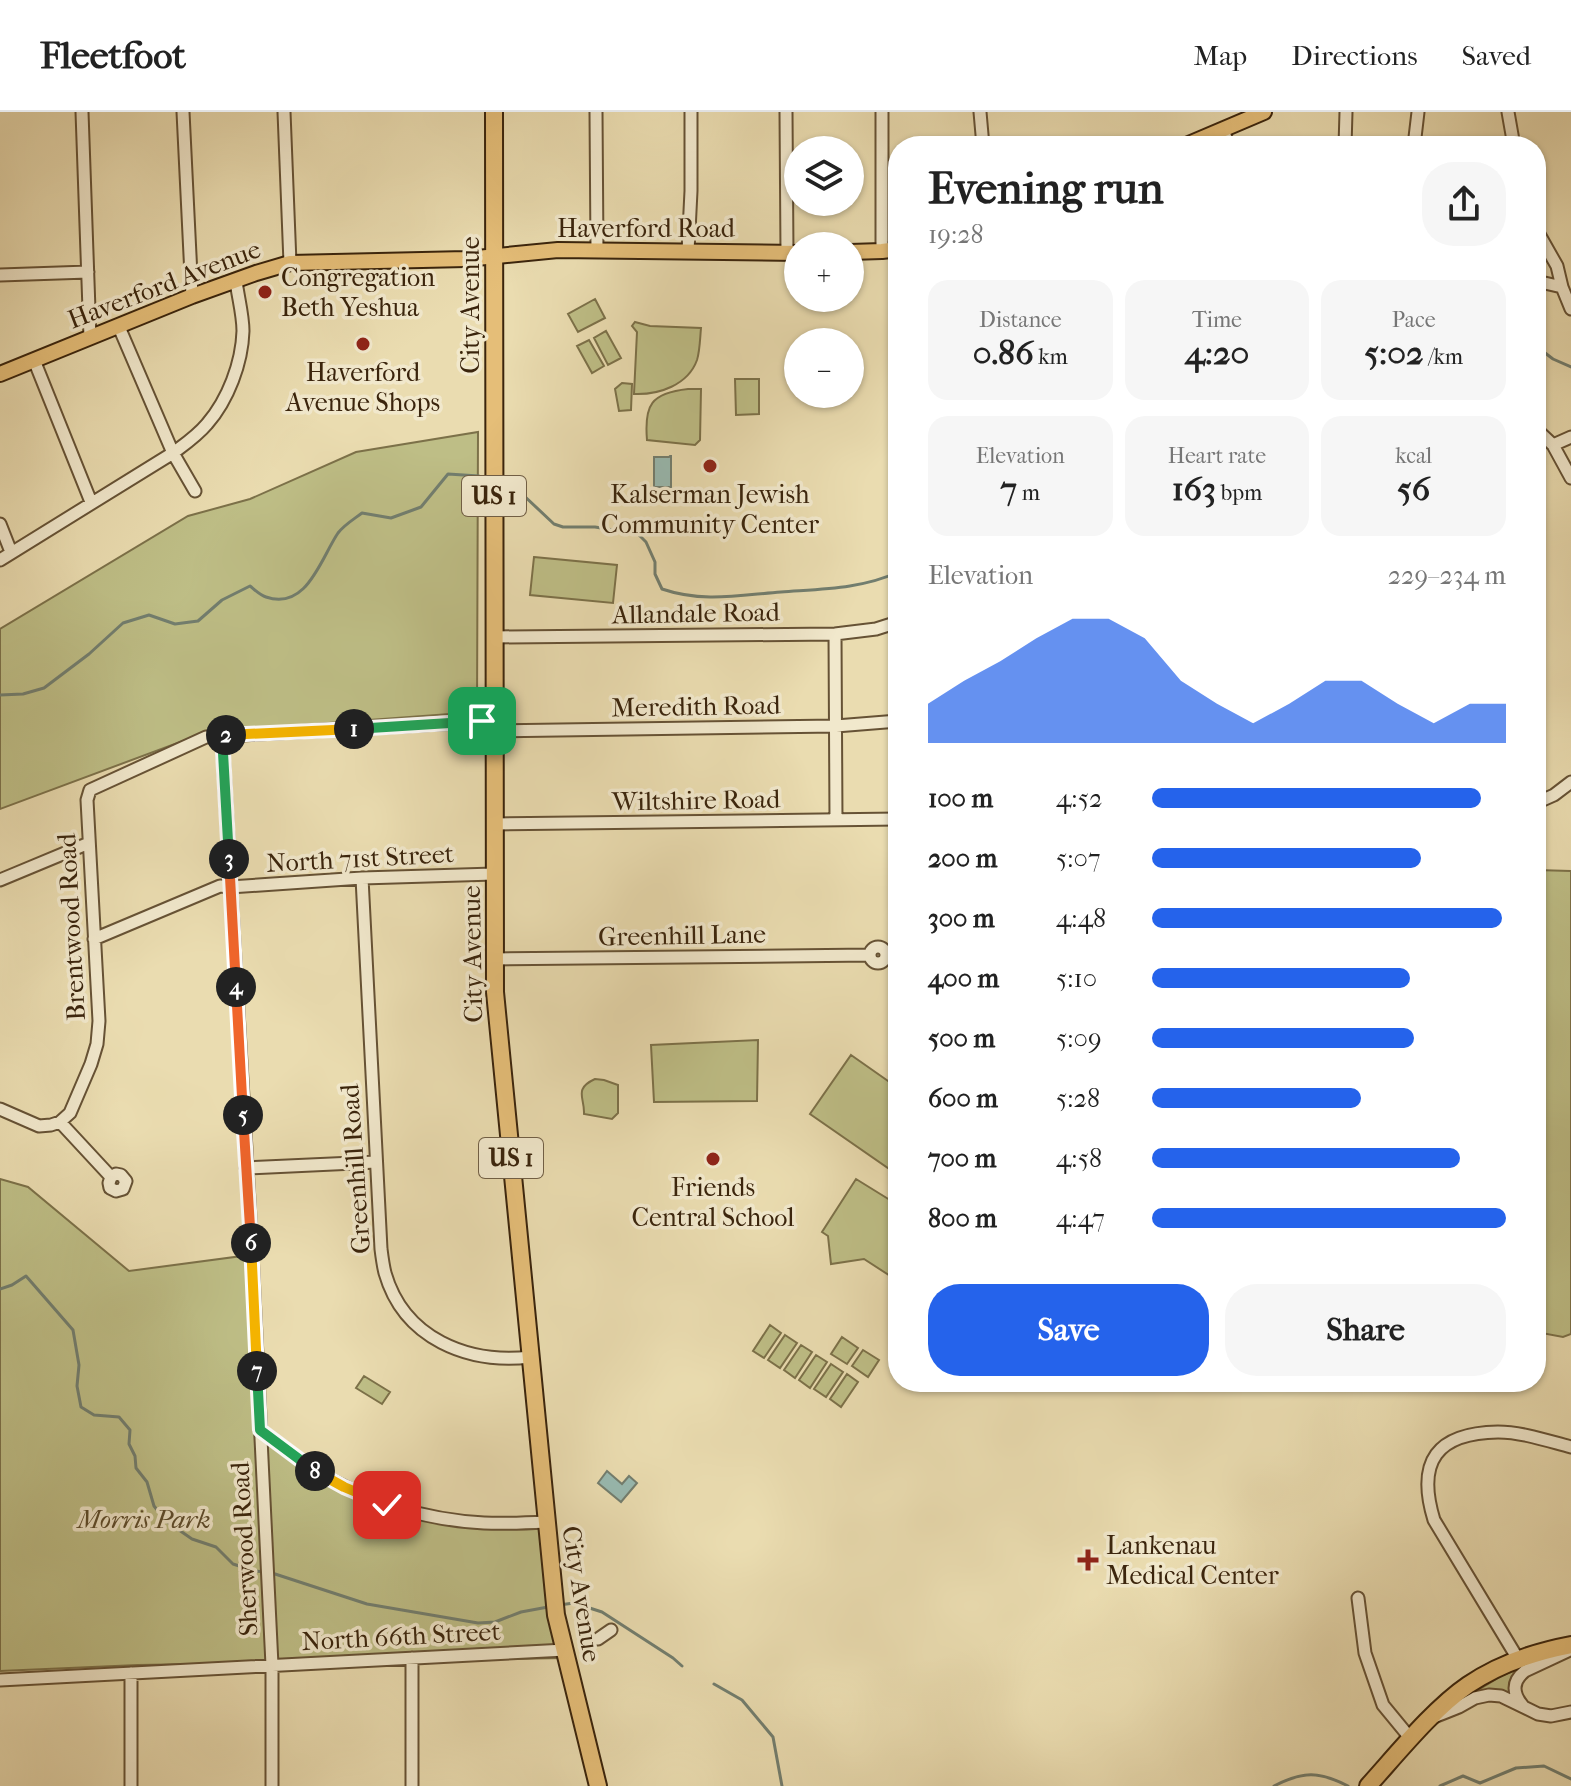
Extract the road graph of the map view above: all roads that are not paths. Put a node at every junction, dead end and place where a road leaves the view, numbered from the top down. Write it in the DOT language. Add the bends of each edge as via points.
graph roads {
  1 [pos="82,112"];
  2 [pos="183,112"];
  3 [pos="284,112"];
  4 [pos="494,112"];
  5 [pos="596,112"];
  6 [pos="691,112"];
  7 [pos="786,112"];
  8 [pos="882,112"];
  9 [pos="980,112"];
  10 [pos="1346,112"];
  11 [pos="1418,112"];
  12 [pos="1508,112"];
  13 [pos="1257,113"];
  14 [pos="1223,130"];
  15 [pos="982,136"];
  16 [pos="1208,136"];
  17 [pos="1225,136"];
  18 [pos="1345,136"];
  19 [pos="1415,136"];
  20 [pos="1512,136"];
  21 [pos="791,232"];
  22 [pos="1546,247"];
  23 [pos="597,250"];
  24 [pos="888,250"];
  25 [pos="688,251"];
  26 [pos="882,251"];
  27 [pos="864,252"];
  28 [pos="784,253"];
  29 [pos="494,257"];
  30 [pos="290,263"];
  31 [pos="88,272"];
  32 [pos="0,275"];
  33 [pos="236,281"];
  34 [pos="1546,283"];
  35 [pos="1562,287"];
  36 [pos="192,296"];
  37 [pos="1571,309"];
  38 [pos="119,327"];
  39 [pos="90,338"];
  40 [pos="34,360"];
  41 [pos="0,374"];
  42 [pos="1571,437"];
  43 [pos="1546,438"];
  44 [pos="1553,445"];
  45 [pos="173,453"];
  46 [pos="1571,478"];
  47 [pos="195,491"];
  48 [pos="91,502"];
  49 [pos="0,524"];
  50 [pos="11,552"];
  51 [pos="0,560"];
  52 [pos="888,625"];
  53 [pos="835,634"];
  54 [pos="494,637"];
  55 [pos="888,722"];
  56 [pos="494,726"];
  57 [pos="836,726"];
  58 [pos="222,735"];
  59 [pos="1571,782"];
  60 [pos="90,790"];
  61 [pos="1546,799"];
  62 [pos="888,819"];
  63 [pos="836,820"];
  64 [pos="494,824"];
  65 [pos="89,843"];
  66 [pos="494,874"];
  67 [pos="362,878"];
  68 [pos="0,880"];
  69 [pos="230,887"];
  70 [pos="94,939"];
  71 [pos="870,955"];
  72 [pos="494,959"];
  73 [pos="0,1109"];
  74 [pos="60,1122"];
  75 [pos="376,1162"];
  76 [pos="246,1168"];
  77 [pos="111,1177"];
  78 [pos="530,1357"];
  79 [pos="260,1430"];
  80 [pos="1571,1447"];
  81 [pos="546,1522"];
  82 [pos="1358,1598"];
  83 [pos="611,1630"];
  84 [pos="598,1639"];
  85 [pos="1571,1647"];
  86 [pos="565,1650"];
  87 [pos="412,1658"];
  88 [pos="1518,1659"];
  89 [pos="272,1665"];
  90 [pos="131,1673"];
  91 [pos="0,1680"];
  92 [pos="1526,1710"];
  93 [pos="1571,1712"];
  94 [pos="1431,1718"];
  95 [pos="1411,1739"];
  96 [pos="131,1786"];
  97 [pos="272,1786"];
  98 [pos="412,1786"];
  99 [pos="598,1786"];
  100 [pos="1368,1786"];
  1 -- 31 [label="street"];
  2 -- 36 [label="street"];
  3 -- 30 [label="street"];
  4 -- 29 [label="highway, City Avenue / US 1"];
  5 -- 23 [label="street"];
  6 -- 25 [label="street"];
  7 -- 21 [label="street"];
  8 -- 26 [label="street"];
  9 -- 15 [label="street"];
  10 -- 18 [label="street"];
  11 -- 19 [label="street"];
  12 -- 20 [label="street"];
  13 -- 14 [label="main road"];
  14 -- 16 [label="main road"];
  14 -- 17 [label="street"];
  22 -- 35 [label="street"];
  23 -- 25 [label="main road, Haverford Road"];
  23 -- 29 [label="main road, Haverford Road"];
  24 -- 26 [label="main road"];
  25 -- 28 [label="main road, Haverford Road"];
  26 -- 27 [label="main road"];
  29 -- 30 [label="main road, Haverford Avenue"];
  29 -- 54 [label="highway, City Avenue / US 1"];
  30 -- 33 [label="main road, Haverford Avenue"];
  31 -- 32 [label="street"];
  31 -- 39 [label="street"];
  33 -- 36 [label="main road, Haverford Avenue"];
  33 -- 45 [label="street" via="243,330 231,385 207,424"];
  34 -- 35 [label="street"];
  35 -- 37 [label="street"];
  36 -- 38 [label="main road, Haverford Avenue"];
  38 -- 39 [label="main road, Haverford Avenue"];
  38 -- 45 [label="street"];
  39 -- 40 [label="main road, Haverford Avenue"];
  40 -- 41 [label="main road, Haverford Avenue"];
  40 -- 48 [label="street"];
  42 -- 44 [label="street"];
  43 -- 44 [label="street"];
  44 -- 46 [label="street"];
  45 -- 47 [label="street"];
  45 -- 48 [label="street"];
  48 -- 50 [label="street"];
  49 -- 50 [label="street"];
  50 -- 51 [label="street"];
  52 -- 53 [label="street, Allandale Road"];
  53 -- 54 [label="street, Allandale Road"];
  53 -- 57 [label="street"];
  54 -- 56 [label="highway, City Avenue / US 1"];
  55 -- 57 [label="street, Meredith Road"];
  56 -- 57 [label="street, Meredith Road"];
  56 -- 58 [label="street, Meredith Road"];
  56 -- 64 [label="highway, City Avenue / US 1"];
  57 -- 63 [label="street"];
  58 -- 60 [label="street, Meredith Road" via="206,737"];
  58 -- 69 [label="street, Sherwood Road"];
  59 -- 61 [label="street"];
  60 -- 65 [label="street, Brentwood Road"];
  62 -- 63 [label="street, Wiltshire Road"];
  63 -- 64 [label="street, Wiltshire Road"];
  64 -- 66 [label="highway, City Avenue / US 1"];
  65 -- 68 [label="street"];
  65 -- 70 [label="street, Brentwood Road"];
  66 -- 67 [label="street, North 71st Street"];
  66 -- 72 [label="highway, City Avenue / US 1"];
  67 -- 69 [label="street, North 71st Street"];
  67 -- 75 [label="street, Greenhill Road"];
  69 -- 70 [label="street, North 71st Street" via="220,886"];
  69 -- 76 [label="street, Sherwood Road"];
  70 -- 74 [label="street, Brentwood Road" via="97,1044 70,1113"];
  71 -- 72 [label="street, Greenhill Lane"];
  72 -- 78 [label="highway, City Avenue / US 1"];
  73 -- 74 [label="street" via="39,1126"];
  74 -- 77 [label="street"];
  75 -- 76 [label="street"];
  75 -- 78 [label="street, Greenhill Road" via="385,1274 406,1313 437,1341 463,1353 491,1359"];
  76 -- 79 [label="street, Sherwood Road"];
  78 -- 81 [label="highway, City Avenue / US 1"];
  79 -- 81 [label="street" via="313,1469 387,1505 477,1522"];
  79 -- 89 [label="street, Sherwood Road"];
  80 -- 88 [label="street" via="1508,1433 1465,1435 1437,1453 1430,1464 1426,1485 1434,1520"];
  81 -- 86 [label="highway, City Avenue / US 1"];
  82 -- 95 [label="street" via="1365,1653 1383,1705"];
  83 -- 84 [label="street"];
  85 -- 88 [label="highway"];
  85 -- 92 [label="street" via="1519,1676 1514,1691"];
  86 -- 87 [label="street, North 66th Street"];
  86 -- 99 [label="highway, City Avenue / US 1"];
  87 -- 89 [label="street, North 66th Street"];
  87 -- 98 [label="street"];
  88 -- 94 [label="highway" via="1467,1686"];
  89 -- 90 [label="street, North 66th Street"];
  89 -- 97 [label="street, Sherwood Road"];
  90 -- 91 [label="street, North 66th Street"];
  90 -- 96 [label="street"];
  92 -- 93 [label="street" via="1551,1716"];
  92 -- 94 [label="street" via="1501,1696 1484,1695"];
  94 -- 95 [label="highway"];
  95 -- 100 [label="highway"];
}
